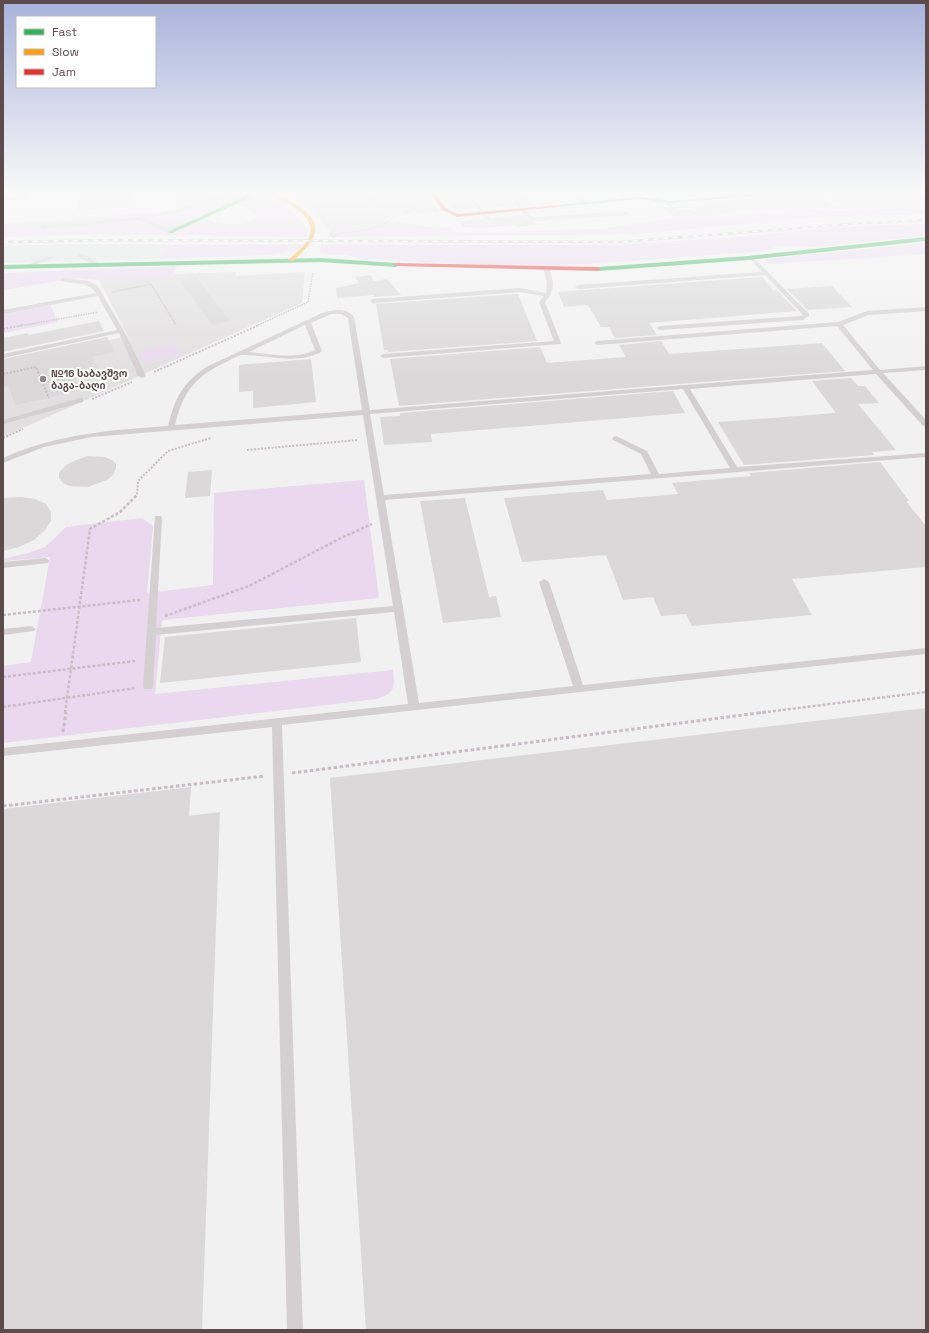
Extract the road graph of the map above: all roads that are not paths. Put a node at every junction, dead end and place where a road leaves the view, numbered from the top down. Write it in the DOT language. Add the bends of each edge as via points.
graph roads {
  1 [pos="299,253"];
  2 [pos="796,253"];
  3 [pos="80,256"];
  4 [pos="52,257"];
  5 [pos="752,258"];
  6 [pos="291,260"];
  7 [pos="99,265"];
  8 [pos="25,267"];
  9 [pos="3,268"];
  10 [pos="546,268"];
  11 [pos="767,273"];
  12 [pos="63,280"];
  13 [pos="578,286"];
  14 [pos="100,294"];
  15 [pos="548,295"];
  16 [pos="374,301"];
  17 [pos="926,309"];
  18 [pos="3,312"];
  19 [pos="306,322"];
  20 [pos="839,324"];
  21 [pos="660,328"];
  22 [pos="121,331"];
  23 [pos="596,343"];
  24 [pos="240,353"];
  25 [pos="3,356"];
  26 [pos="383,356"];
  27 [pos="926,368"];
  28 [pos="878,372"];
  29 [pos="142,376"];
  30 [pos="684,387"];
  31 [pos="80,400"];
  32 [pos="366,412"];
  33 [pos="3,422"];
  34 [pos="926,424"];
  35 [pos="171,428"];
  36 [pos="616,438"];
  37 [pos="926,455"];
  38 [pos="3,461"];
  39 [pos="735,470"];
  40 [pos="656,476"];
  41 [pos="380,498"];
  42 [pos="158,518"];
  43 [pos="46,561"];
  44 [pos="3,565"];
  45 [pos="544,582"];
  46 [pos="398,609"];
  47 [pos="32,629"];
  48 [pos="3,632"];
  49 [pos="151,632"];
  50 [pos="926,651"];
  51 [pos="148,686"];
  52 [pos="579,688"];
  53 [pos="414,706"];
  54 [pos="278,721"];
  55 [pos="3,752"];
  56 [pos="295,1330"];
  1 -- 6 [label="main road"];
  2 -- 5 [label="main road"];
  3 -- 7 [label="lane"];
  4 -- 8 [label="lane"];
  5 -- 10 [label="main road" via="595,269"];
  5 -- 11 [label="lane"];
  6 -- 7 [label="main road"];
  6 -- 10 [label="main road"];
  7 -- 8 [label="main road"];
  8 -- 9 [label="main road"];
  10 -- 15 [label="lane" via="552,284"];
  11 -- 13 [label="lane"];
  11 -- 21 [label="lane" via="807,315 803,318"];
  12 -- 14 [label="lane" via="88,283 95,286"];
  14 -- 18 [label="lane"];
  14 -- 22 [label="lane"];
  15 -- 16 [label="lane" via="520,290"];
  15 -- 26 [label="lane" via="542,302 558,343"];
  17 -- 20 [label="lane" via="867,313"];
  19 -- 24 [label="lane"];
  19 -- 24 [label="lane" via="319,351 314,354 296,357"];
  19 -- 32 [label="lane" via="332,312 340,312 350,317"];
  20 -- 23 [label="lane"];
  20 -- 28 [label="lane"];
  22 -- 25 [label="lane"];
  22 -- 29 [label="lane"];
  24 -- 35 [label="lane" via="208,368 194,378 178,400"];
  27 -- 28 [label="lane"];
  28 -- 30 [label="lane"];
  28 -- 34 [label="lane"];
  30 -- 32 [label="lane"];
  30 -- 39 [label="lane"];
  31 -- 33 [label="lane"];
  32 -- 35 [label="lane"];
  32 -- 41 [label="lane"];
  35 -- 38 [label="lane" via="69,437 40,445"];
  36 -- 40 [label="lane" via="644,453"];
  37 -- 39 [label="lane"];
  39 -- 40 [label="lane"];
  40 -- 41 [label="lane"];
  41 -- 46 [label="lane"];
  42 -- 49 [label="lane"];
  43 -- 44 [label="lane"];
  45 -- 52 [label="lane"];
  46 -- 49 [label="lane"];
  46 -- 53 [label="lane"];
  47 -- 48 [label="lane"];
  49 -- 51 [label="lane"];
  50 -- 52 [label="lane"];
  52 -- 53 [label="lane"];
  53 -- 54 [label="lane"];
  54 -- 55 [label="lane"];
  54 -- 56 [label="lane"];
}
